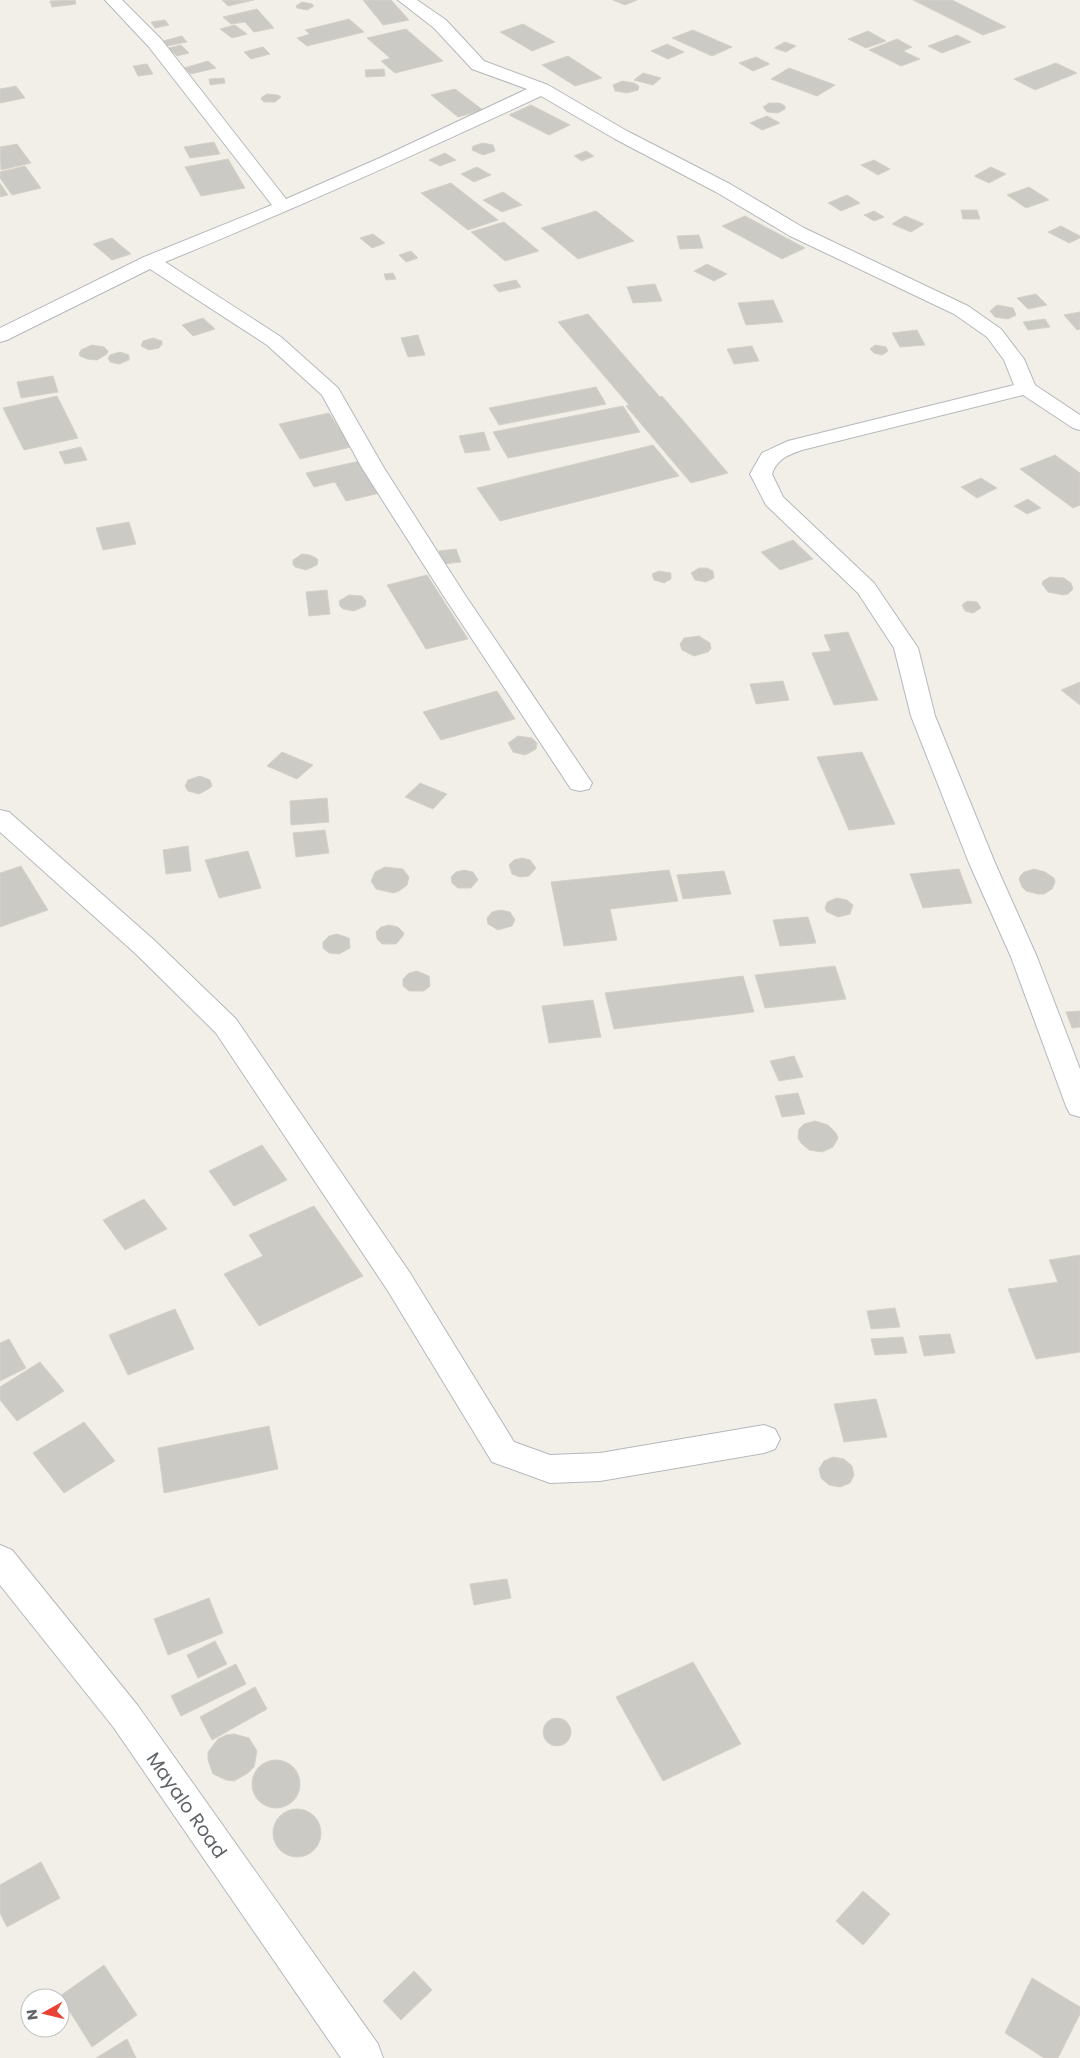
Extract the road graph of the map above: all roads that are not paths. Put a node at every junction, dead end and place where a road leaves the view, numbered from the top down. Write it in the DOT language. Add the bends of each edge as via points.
graph roads {
  1 [pos="113,0"];
  2 [pos="406,0"];
  3 [pos="542,89"];
  4 [pos="283,207"];
  5 [pos="150,261"];
  6 [pos="0,336"];
  7 [pos="1026,388"];
  8 [pos="1080,424"];
  9 [pos="580,782"];
  10 [pos="0,818"];
  11 [pos="1080,1106"];
  12 [pos="764,1439"];
  13 [pos="0,1560"];
  14 [pos="364,2058"];
  1 -- 4 [label="street" via="155,43"];
  2 -- 3 [label="street" via="440,24 478,65"];
  3 -- 4 [label="street" via="388,162"];
  3 -- 7 [label="street" via="797,232 961,310 994,333 1014,359"];
  4 -- 5 [label="street"];
  5 -- 6 [label="street"];
  5 -- 9 [label="street" via="274,341 331,392 373,468 454,595"];
  7 -- 8 [label="street"];
  7 -- 11 [label="street" via="795,445 764,462 761,474 774,500 866,588 906,648 923,716 1024,956"];
  10 -- 12 [label="street" via="145,948 226,1026 399,1282 503,1452 550,1469 600,1467"];
  13 -- 14 [label="street, Mayalo Road" via="126,1717"];
}
